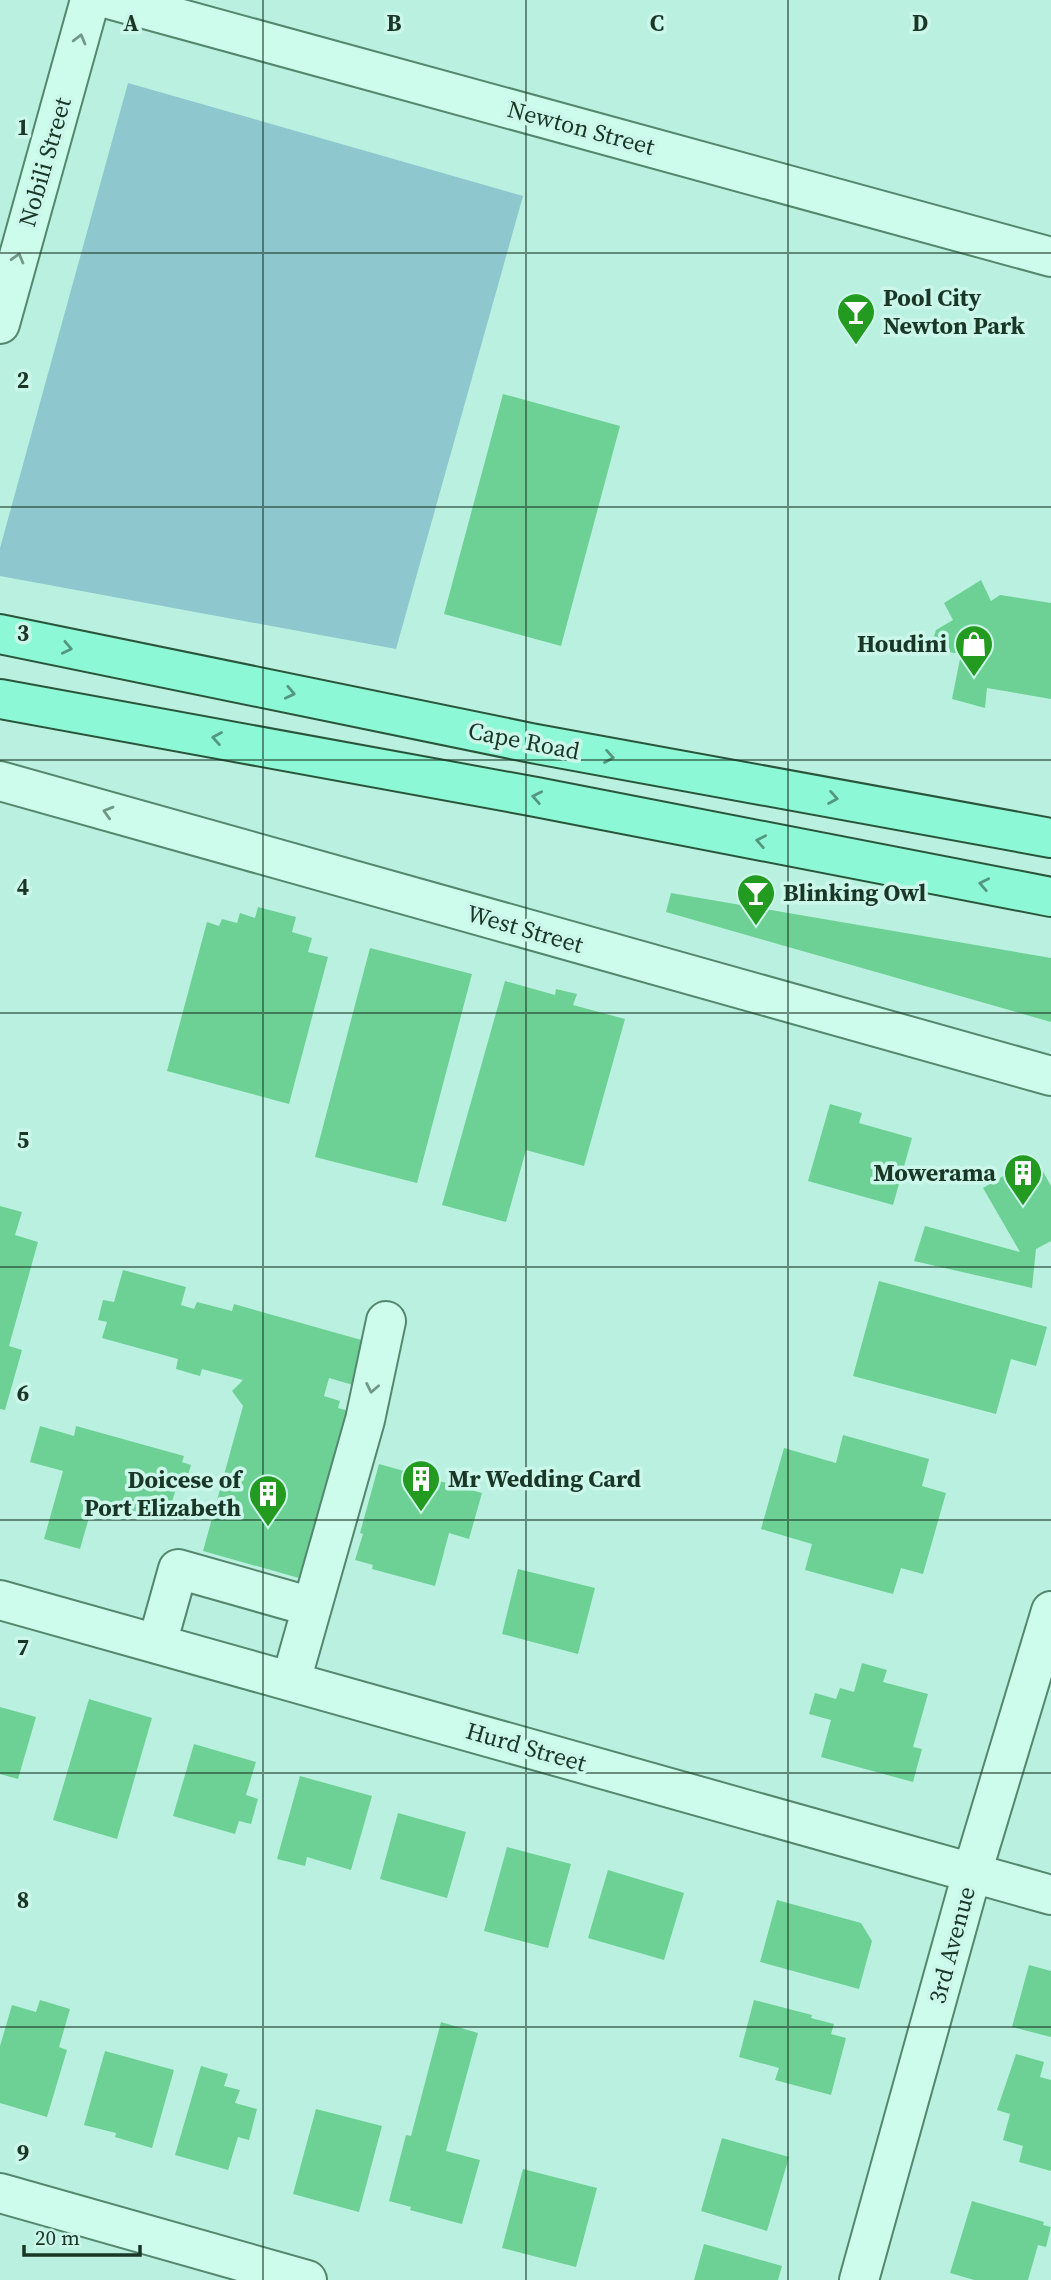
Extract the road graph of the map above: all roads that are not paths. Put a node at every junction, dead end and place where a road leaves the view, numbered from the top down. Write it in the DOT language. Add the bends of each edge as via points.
graph roads {
  1 [pos="90,0"];
  2 [pos="112,0"];
  3 [pos="1051,257"];
  4 [pos="0,324"];
  5 [pos="0,634"];
  6 [pos="0,699"];
  7 [pos="0,781"];
  8 [pos="1051,838"];
  9 [pos="1051,897"];
  10 [pos="1051,1076"];
  11 [pos="386,1321"];
  12 [pos="0,1600"];
  13 [pos="312,1607"];
  14 [pos="1051,1611"];
  15 [pos="157,1644"];
  16 [pos="291,1681"];
  17 [pos="972,1873"];
  18 [pos="1051,1895"];
  19 [pos="0,2193"];
  20 [pos="307,2280"];
  21 [pos="859,2280"];
  4 -- 1 [label="street, Nobili Street, one-way"];
  2 -- 3 [label="street, Newton Street"];
  5 -- 8 [label="main road, Cape Road, one-way" via="531,743"];
  9 -- 6 [label="main road, one-way"];
  10 -- 7 [label="street, West Street, one-way"];
  11 -- 13 [label="street, one-way" via="365,1420"];
  12 -- 15 [label="street, Hurd Street"];
  13 -- 15 [label="street" via="178,1569"];
  13 -- 16 [label="street"];
  14 -- 17 [label="street, 3rd Avenue"];
  15 -- 16 [label="street, Hurd Street"];
  16 -- 17 [label="street, Hurd Street"];
  17 -- 18 [label="street, Hurd Street"];
  17 -- 21 [label="street, 3rd Avenue"];
  19 -- 20 [label="street"];
}
